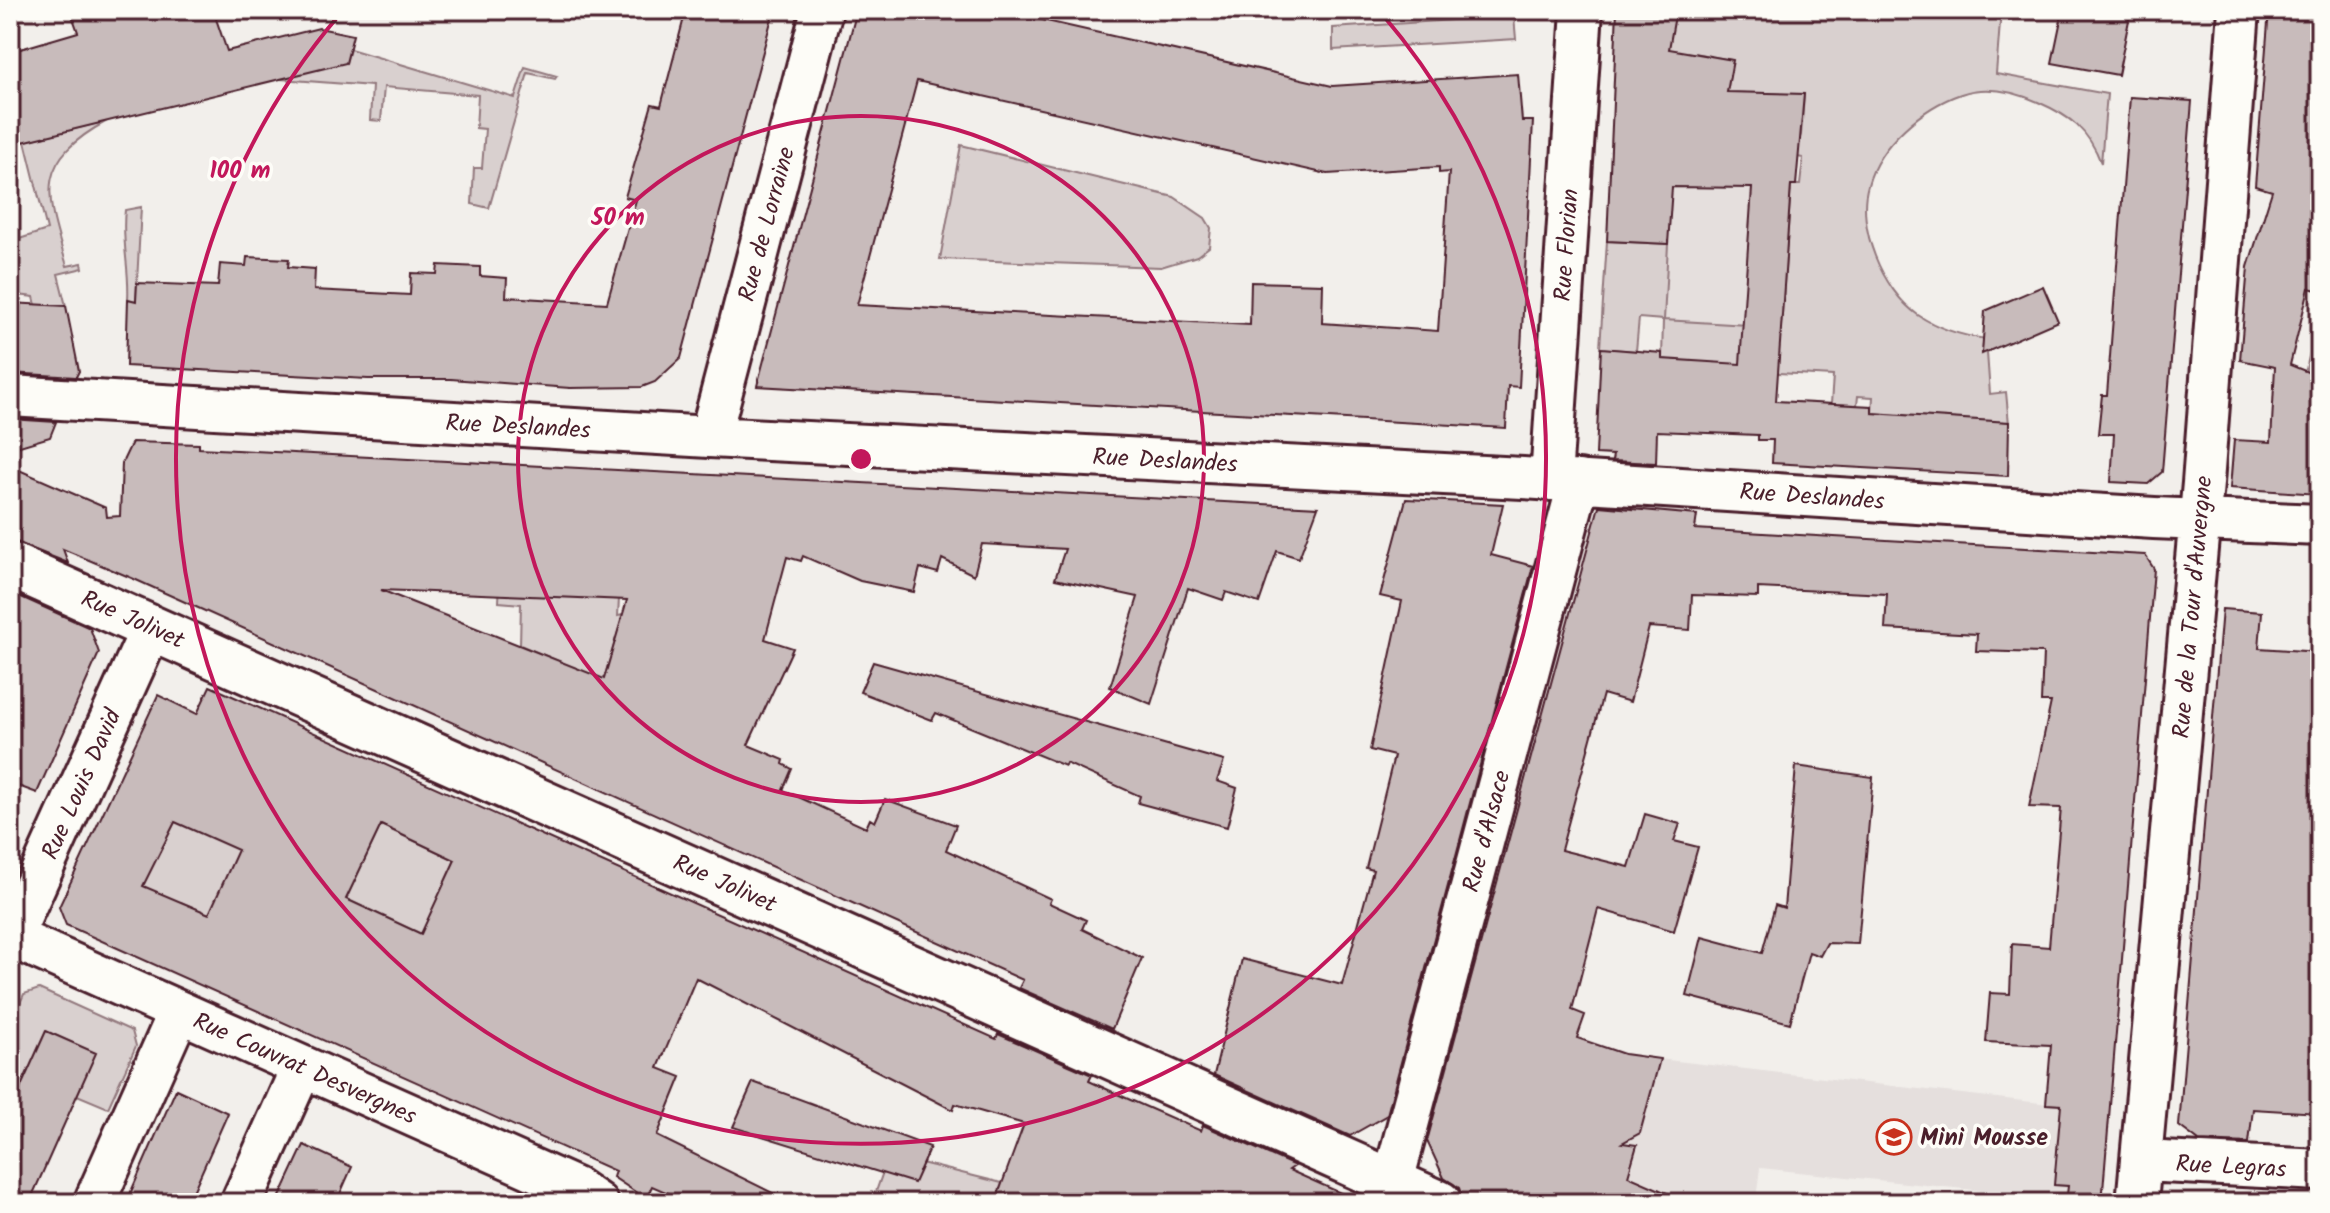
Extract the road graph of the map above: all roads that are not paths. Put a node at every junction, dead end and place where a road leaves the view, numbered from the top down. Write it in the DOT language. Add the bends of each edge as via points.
graph roads {
  1 [pos="822,10"];
  2 [pos="1582,10"];
  3 [pos="2239,10"];
  4 [pos="10,396"];
  5 [pos="710,437"];
  6 [pos="1565,481"];
  7 [pos="2199,519"];
  8 [pos="2320,525"];
  9 [pos="10,565"];
  10 [pos="152,627"];
  11 [pos="11,938"];
  12 [pos="179,1012"];
  13 [pos="302,1067"];
  14 [pos="2142,1161"];
  15 [pos="2320,1170"];
  16 [pos="1393,1181"];
  17 [pos="94,1203"];
  18 [pos="241,1203"];
  19 [pos="597,1203"];
  20 [pos="1439,1203"];
  21 [pos="2137,1203"];
  1 -- 5 [label="street, Rue de Lorraine"];
  2 -- 6 [label="street, Rue Florian"];
  3 -- 7 [label="street, Rue de la Tour d'Auvergne"];
  4 -- 5 [label="street, Rue Deslandes"];
  5 -- 6 [label="street, Rue Deslandes"];
  6 -- 7 [label="street, Rue Deslandes"];
  6 -- 16 [label="street, Rue d'Alsace"];
  7 -- 8 [label="street, Rue Deslandes"];
  7 -- 14 [label="street, Rue de la Tour d'Auvergne"];
  9 -- 10 [label="street, Rue Jolivet"];
  10 -- 11 [label="street, Rue Louis David"];
  10 -- 16 [label="street, Rue Jolivet"];
  11 -- 12 [label="street, Rue Couvrat Desvergnes"];
  12 -- 13 [label="street, Rue Couvrat Desvergnes"];
  12 -- 17 [label="street"];
  13 -- 18 [label="street"];
  13 -- 19 [label="street, Rue Couvrat Desvergnes" via="575,1188"];
  14 -- 15 [label="street, Rue Legras"];
  14 -- 21 [label="street, Rue de la Tour d'Auvergne"];
  16 -- 20 [label="street, Rue Jolivet"];
}
